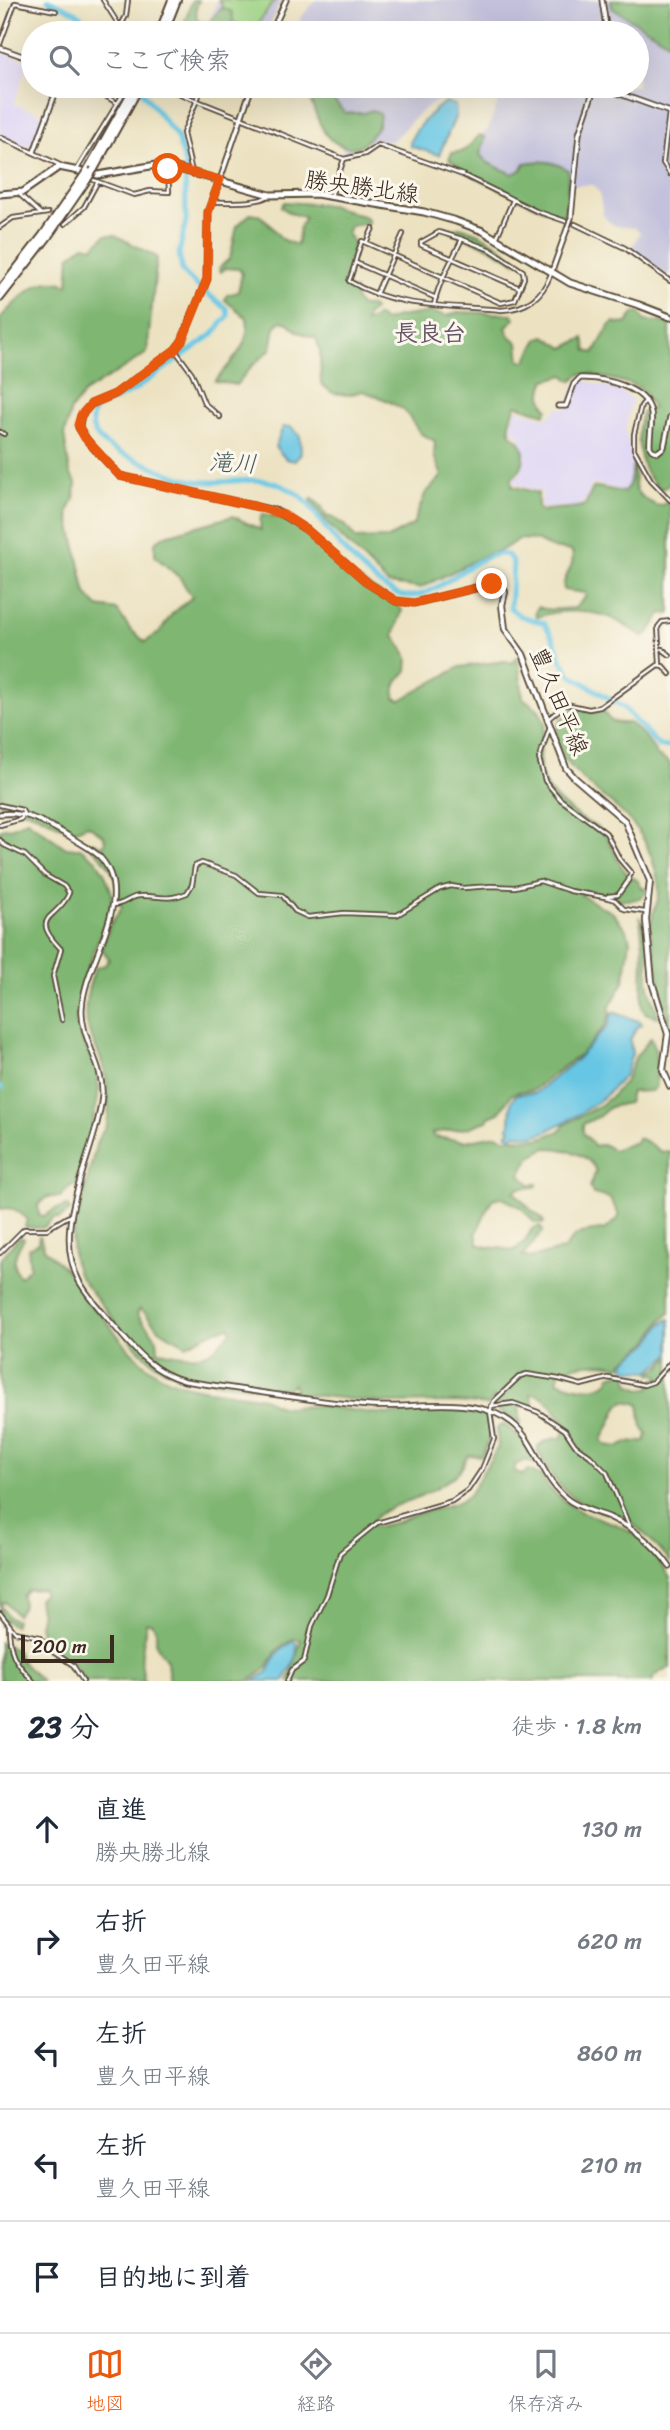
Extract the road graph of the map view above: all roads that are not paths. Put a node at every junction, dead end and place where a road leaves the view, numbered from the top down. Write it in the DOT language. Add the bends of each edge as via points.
graph roads {
  1 [pos="44,0"];
  2 [pos="103,0"];
  3 [pos="128,0"];
  4 [pos="174,0"];
  5 [pos="286,0"];
  6 [pos="602,0"];
  7 [pos="42,7"];
  8 [pos="56,11"];
  9 [pos="116,21"];
  10 [pos="123,21"];
  11 [pos="166,21"];
  12 [pos="276,21"];
  13 [pos="605,21"];
  14 [pos="0,46"];
  15 [pos="21,55"];
  16 [pos="53,98"];
  17 [pos="108,98"];
  18 [pos="120,98"];
  19 [pos="131,98"];
  20 [pos="190,98"];
  21 [pos="198,98"];
  22 [pos="248,98"];
  23 [pos="592,98"];
  24 [pos="630,98"];
  25 [pos="197,101"];
  26 [pos="117,103"];
  27 [pos="670,112"];
  28 [pos="241,118"];
  29 [pos="0,137"];
  30 [pos="33,152"];
  31 [pos="344,159"];
  32 [pos="62,166"];
  33 [pos="169,166"];
  34 [pos="76,171"];
  35 [pos="190,172"];
  36 [pos="87,174"];
  37 [pos="670,174"];
  38 [pos="220,180"];
  39 [pos="97,183"];
  40 [pos="18,193"];
  41 [pos="0,194"];
  42 [pos="270,195"];
  43 [pos="331,196"];
  44 [pos="513,200"];
  45 [pos="212,202"];
  46 [pos="75,209"];
  47 [pos="81,211"];
  48 [pos="48,213"];
  49 [pos="41,214"];
  50 [pos="565,221"];
  51 [pos="65,224"];
  52 [pos="575,224"];
  53 [pos="0,227"];
  54 [pos="373,228"];
  55 [pos="403,234"];
  56 [pos="462,239"];
  57 [pos="496,239"];
  58 [pos="366,243"];
  59 [pos="394,256"];
  60 [pos="453,258"];
  61 [pos="356,262"];
  62 [pos="551,273"];
  63 [pos="384,275"];
  64 [pos="444,278"];
  65 [pos="670,281"];
  66 [pos="520,288"];
  67 [pos="0,290"];
  68 [pos="376,294"];
  69 [pos="0,298"];
  70 [pos="436,298"];
  71 [pos="434,305"];
  72 [pos="670,317"];
  73 [pos="176,352"];
  74 [pos="646,400"];
  75 [pos="558,406"];
  76 [pos="220,417"];
  77 [pos="670,417"];
  78 [pos="670,500"];
  79 [pos="670,621"];
  80 [pos="660,648"];
  81 [pos="670,655"];
  82 [pos="660,665"];
  83 [pos="670,674"];
  84 [pos="547,720"];
  85 [pos="550,726"];
  86 [pos="0,805"];
  87 [pos="0,814"];
  88 [pos="24,814"];
  89 [pos="0,825"];
  90 [pos="0,840"];
  91 [pos="605,897"];
  92 [pos="113,905"];
  93 [pos="646,912"];
  94 [pos="62,1020"];
  95 [pos="670,1086"];
  96 [pos="72,1216"];
  97 [pos="0,1253"];
  98 [pos="670,1363"];
  99 [pos="491,1408"];
  100 [pos="630,1528"];
  101 [pos="670,1567"];
  102 [pos="0,1613"];
  103 [pos="9,1625"];
  104 [pos="33,1681"];
  105 [pos="83,1681"];
  106 [pos="287,1681"];
  1 -- 7 [label="street"];
  2 -- 9 [label="street"];
  3 -- 10 [label="street"];
  4 -- 11 [label="highway"];
  5 -- 12 [label="street"];
  6 -- 13 [label="street"];
  7 -- 8 [label="street"];
  7 -- 14 [label="street" via="15,3"];
  14 -- 15 [label="street"];
  16 -- 30 [label="street"];
  17 -- 26 [label="street"];
  18 -- 26 [label="street"];
  19 -- 36 [label="highway"];
  20 -- 25 [label="street"];
  21 -- 25 [label="street"];
  22 -- 28 [label="street"];
  23 -- 62 [label="street" via="579,134 572,218"];
  24 -- 27 [label="street"];
  25 -- 28 [label="street"];
  25 -- 35 [label="street" via="183,133"];
  26 -- 34 [label="street"];
  27 -- 37 [label="street" via="663,163"];
  28 -- 31 [label="street"];
  28 -- 38 [label="street"];
  29 -- 30 [label="street"];
  30 -- 32 [label="street"];
  31 -- 43 [label="street"];
  31 -- 44 [label="street" via="378,145 463,175"];
  32 -- 34 [label="main road, 勝央勝北線"];
  32 -- 40 [label="main road"];
  33 -- 35 [label="main road, 勝央勝北線"];
  33 -- 36 [label="main road, 勝央勝北線"];
  33 -- 39 [label="street" via="170,192 134,195"];
  34 -- 36 [label="main road, 勝央勝北線"];
  35 -- 38 [label="main road, 勝央勝北線"];
  36 -- 39 [label="street"];
  36 -- 67 [label="highway"];
  36 -- 69 [label="highway" via="47,238"];
  38 -- 42 [label="main road, 勝央勝北線"];
  38 -- 45 [label="main road, 豊久田平線"];
  39 -- 47 [label="street"];
  40 -- 41 [label="main road"];
  40 -- 49 [label="street"];
  42 -- 43 [label="main road, 勝央勝北線"];
  42 -- 45 [label="street" via="258,200"];
  43 -- 57 [label="main road, 勝央勝北線" via="456,220"];
  44 -- 50 [label="street"];
  44 -- 57 [label="street"];
  45 -- 73 [label="main road, 豊久田平線" via="205,284"];
  46 -- 47 [label="street"];
  47 -- 51 [label="street"];
  48 -- 49 [label="street"];
  49 -- 53 [label="street" via="13,218"];
  52 -- 65 [label="street" via="625,248"];
  54 -- 58 [label="street"];
  55 -- 59 [label="street"];
  56 -- 60 [label="street"];
  56 -- 60 [label="street" via="439,232 421,242"];
  56 -- 66 [label="street" via="491,250 523,271"];
  57 -- 62 [label="main road, 勝央勝北線"];
  58 -- 59 [label="street"];
  58 -- 61 [label="street" via="362,241"];
  59 -- 63 [label="street"];
  59 -- 64 [label="street"];
  60 -- 64 [label="street"];
  60 -- 66 [label="street"];
  61 -- 63 [label="street"];
  61 -- 68 [label="street" via="349,281"];
  62 -- 71 [label="street" via="538,296 519,308"];
  62 -- 72 [label="main road, 勝央勝北線"];
  63 -- 68 [label="street"];
  63 -- 70 [label="street"];
  64 -- 66 [label="street" via="501,303 515,300"];
  64 -- 70 [label="street"];
  68 -- 71 [label="street" via="392,301"];
  70 -- 71 [label="street"];
  73 -- 76 [label="street" via="192,373 204,402"];
  73 -- 84 [label="main road, 豊久田平線" via="115,394 91,404 81,415 78,425 82,433 112,469 123,477 284,515 396,601 414,603 492,584 501,586 505,629 523,654"];
  74 -- 75 [label="street" via="633,389 584,378 576,380 565,407"];
  74 -- 77 [label="street" via="652,413 652,450 664,447"];
  74 -- 78 [label="street" via="634,434 634,449 654,484"];
  79 -- 80 [label="street" via="658,627"];
  80 -- 81 [label="street"];
  80 -- 82 [label="street"];
  82 -- 83 [label="street"];
  82 -- 84 [label="street" via="606,703 592,709 566,704"];
  84 -- 85 [label="main road, 豊久田平線"];
  85 -- 91 [label="street" via="539,759 545,781 555,795 606,833 631,873 618,895"];
  85 -- 93 [label="main road, 豊久田平線" via="569,772 628,825 650,881"];
  86 -- 88 [label="street"];
  87 -- 88 [label="street"];
  88 -- 89 [label="street"];
  88 -- 92 [label="street" via="99,857 111,877"];
  90 -- 94 [label="street" via="69,893 46,925 48,935 61,949 53,976"];
  91 -- 92 [label="street" via="540,881 515,887 451,886 397,915 308,917 295,911 282,895 259,893 236,875 202,863 195,866 187,893 162,899 136,896"];
  91 -- 93 [label="street" via="624,909"];
  92 -- 96 [label="street" via="81,1010 101,1075 102,1097"];
  93 -- 95 [label="main road, 豊久田平線" via="652,982 668,1034 663,1067"];
  96 -- 97 [label="street" via="47,1230 24,1229"];
  96 -- 99 [label="street" via="70,1258 80,1282 135,1350 169,1376 357,1405"];
  98 -- 99 [label="street" via="653,1382 644,1385 608,1378 580,1385 527,1374 497,1396"];
  99 -- 100 [label="street" via="520,1430 550,1482 564,1496"];
  99 -- 100 [label="street" via="513,1403 538,1412 565,1430 607,1473"];
  99 -- 106 [label="street" via="494,1439 480,1474 463,1495 377,1523 340,1553 304,1661"];
  100 -- 101 [label="street"];
  102 -- 103 [label="street"];
  103 -- 104 [label="street" via="14,1659"];
  103 -- 105 [label="street" via="18,1634 40,1637 73,1665"];
}
